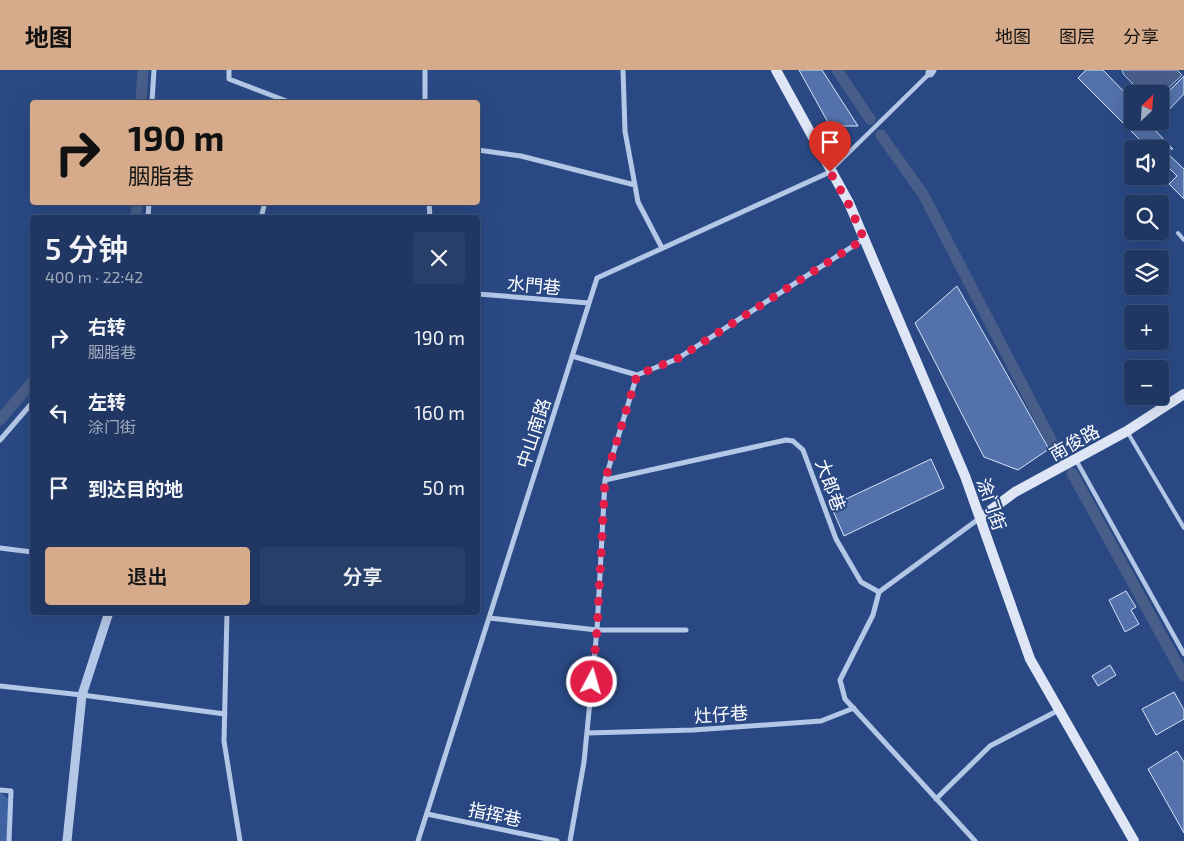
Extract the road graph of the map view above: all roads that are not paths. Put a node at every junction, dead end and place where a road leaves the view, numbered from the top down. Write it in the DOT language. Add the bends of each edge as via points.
graph roads {
  1 [pos="154,70"];
  2 [pos="229,70"];
  3 [pos="425,70"];
  4 [pos="622,70"];
  5 [pos="776,70"];
  6 [pos="930,71"];
  7 [pos="152,100"];
  8 [pos="284,100"];
  9 [pos="425,100"];
  10 [pos="480,150"];
  11 [pos="830,172"];
  12 [pos="635,185"];
  13 [pos="1178,233"];
  14 [pos="864,239"];
  15 [pos="1184,240"];
  16 [pos="662,248"];
  17 [pos="480,294"];
  18 [pos="589,303"];
  19 [pos="572,356"];
  20 [pos="637,375"];
  21 [pos="1184,394"];
  22 [pos="30,405"];
  23 [pos="1127,431"];
  24 [pos="0,440"];
  25 [pos="1076,460"];
  26 [pos="605,480"];
  27 [pos="980,518"];
  28 [pos="1184,528"];
  29 [pos="0,548"];
  30 [pos="30,552"];
  31 [pos="879,592"];
  32 [pos="108,615"];
  33 [pos="227,615"];
  34 [pos="489,618"];
  35 [pos="597,630"];
  36 [pos="686,630"];
  37 [pos="1184,654"];
  38 [pos="0,686"];
  39 [pos="82,695"];
  40 [pos="854,708"];
  41 [pos="1059,710"];
  42 [pos="225,714"];
  43 [pos="587,733"];
  44 [pos="0,790"];
  45 [pos="936,799"];
  46 [pos="427,814"];
  47 [pos="9,841"];
  48 [pos="67,841"];
  49 [pos="240,841"];
  50 [pos="418,841"];
  51 [pos="557,841"];
  52 [pos="570,841"];
  53 [pos="975,841"];
  54 [pos="1134,841"];
  1 -- 7 [label="street"];
  2 -- 8 [label="street" via="228,79"];
  3 -- 9 [label="street"];
  4 -- 12 [label="street" via="625,131"];
  5 -- 11 [label="main road, 涂门街"];
  6 -- 11 [label="street"];
  10 -- 12 [label="street" via="521,156"];
  11 -- 14 [label="main road, 涂门街"];
  11 -- 16 [label="street, 中山南路"];
  12 -- 16 [label="street" via="638,202"];
  13 -- 15 [label="lane"];
  14 -- 20 [label="street" via="677,359"];
  14 -- 27 [label="main road, 涂门街"];
  16 -- 18 [label="street, 中山南路" via="597,278"];
  17 -- 18 [label="street, 水門巷"];
  18 -- 19 [label="street, 中山南路"];
  19 -- 20 [label="street"];
  19 -- 34 [label="street, 中山南路"];
  20 -- 26 [label="street"];
  21 -- 23 [label="main road, 南俊路"];
  22 -- 24 [label="street"];
  23 -- 25 [label="main road, 南俊路"];
  23 -- 28 [label="lane"];
  25 -- 27 [label="main road, 南俊路" via="1015,492"];
  25 -- 37 [label="street"];
  26 -- 31 [label="street, 大郎巷" via="793,441 804,450 836,539 862,582"];
  26 -- 35 [label="street"];
  27 -- 31 [label="street"];
  27 -- 41 [label="main road, 涂门街" via="1030,659"];
  29 -- 30 [label="street"];
  31 -- 40 [label="street" via="874,615 840,680 845,699"];
  32 -- 39 [label="street"];
  33 -- 42 [label="street"];
  34 -- 35 [label="street"];
  34 -- 46 [label="street, 中山南路"];
  35 -- 36 [label="street"];
  35 -- 43 [label="street"];
  38 -- 39 [label="street"];
  39 -- 42 [label="street"];
  39 -- 48 [label="street"];
  40 -- 43 [label="street, 灶仔巷" via="821,721"];
  40 -- 45 [label="street"];
  41 -- 45 [label="street" via="990,746"];
  41 -- 54 [label="main road, 涂门街"];
  42 -- 49 [label="street" via="224,741"];
  43 -- 52 [label="street"];
  44 -- 47 [label="street" via="11,791"];
  45 -- 53 [label="street"];
  46 -- 50 [label="street, 中山南路"];
  46 -- 51 [label="street, 指挥巷"];
}
